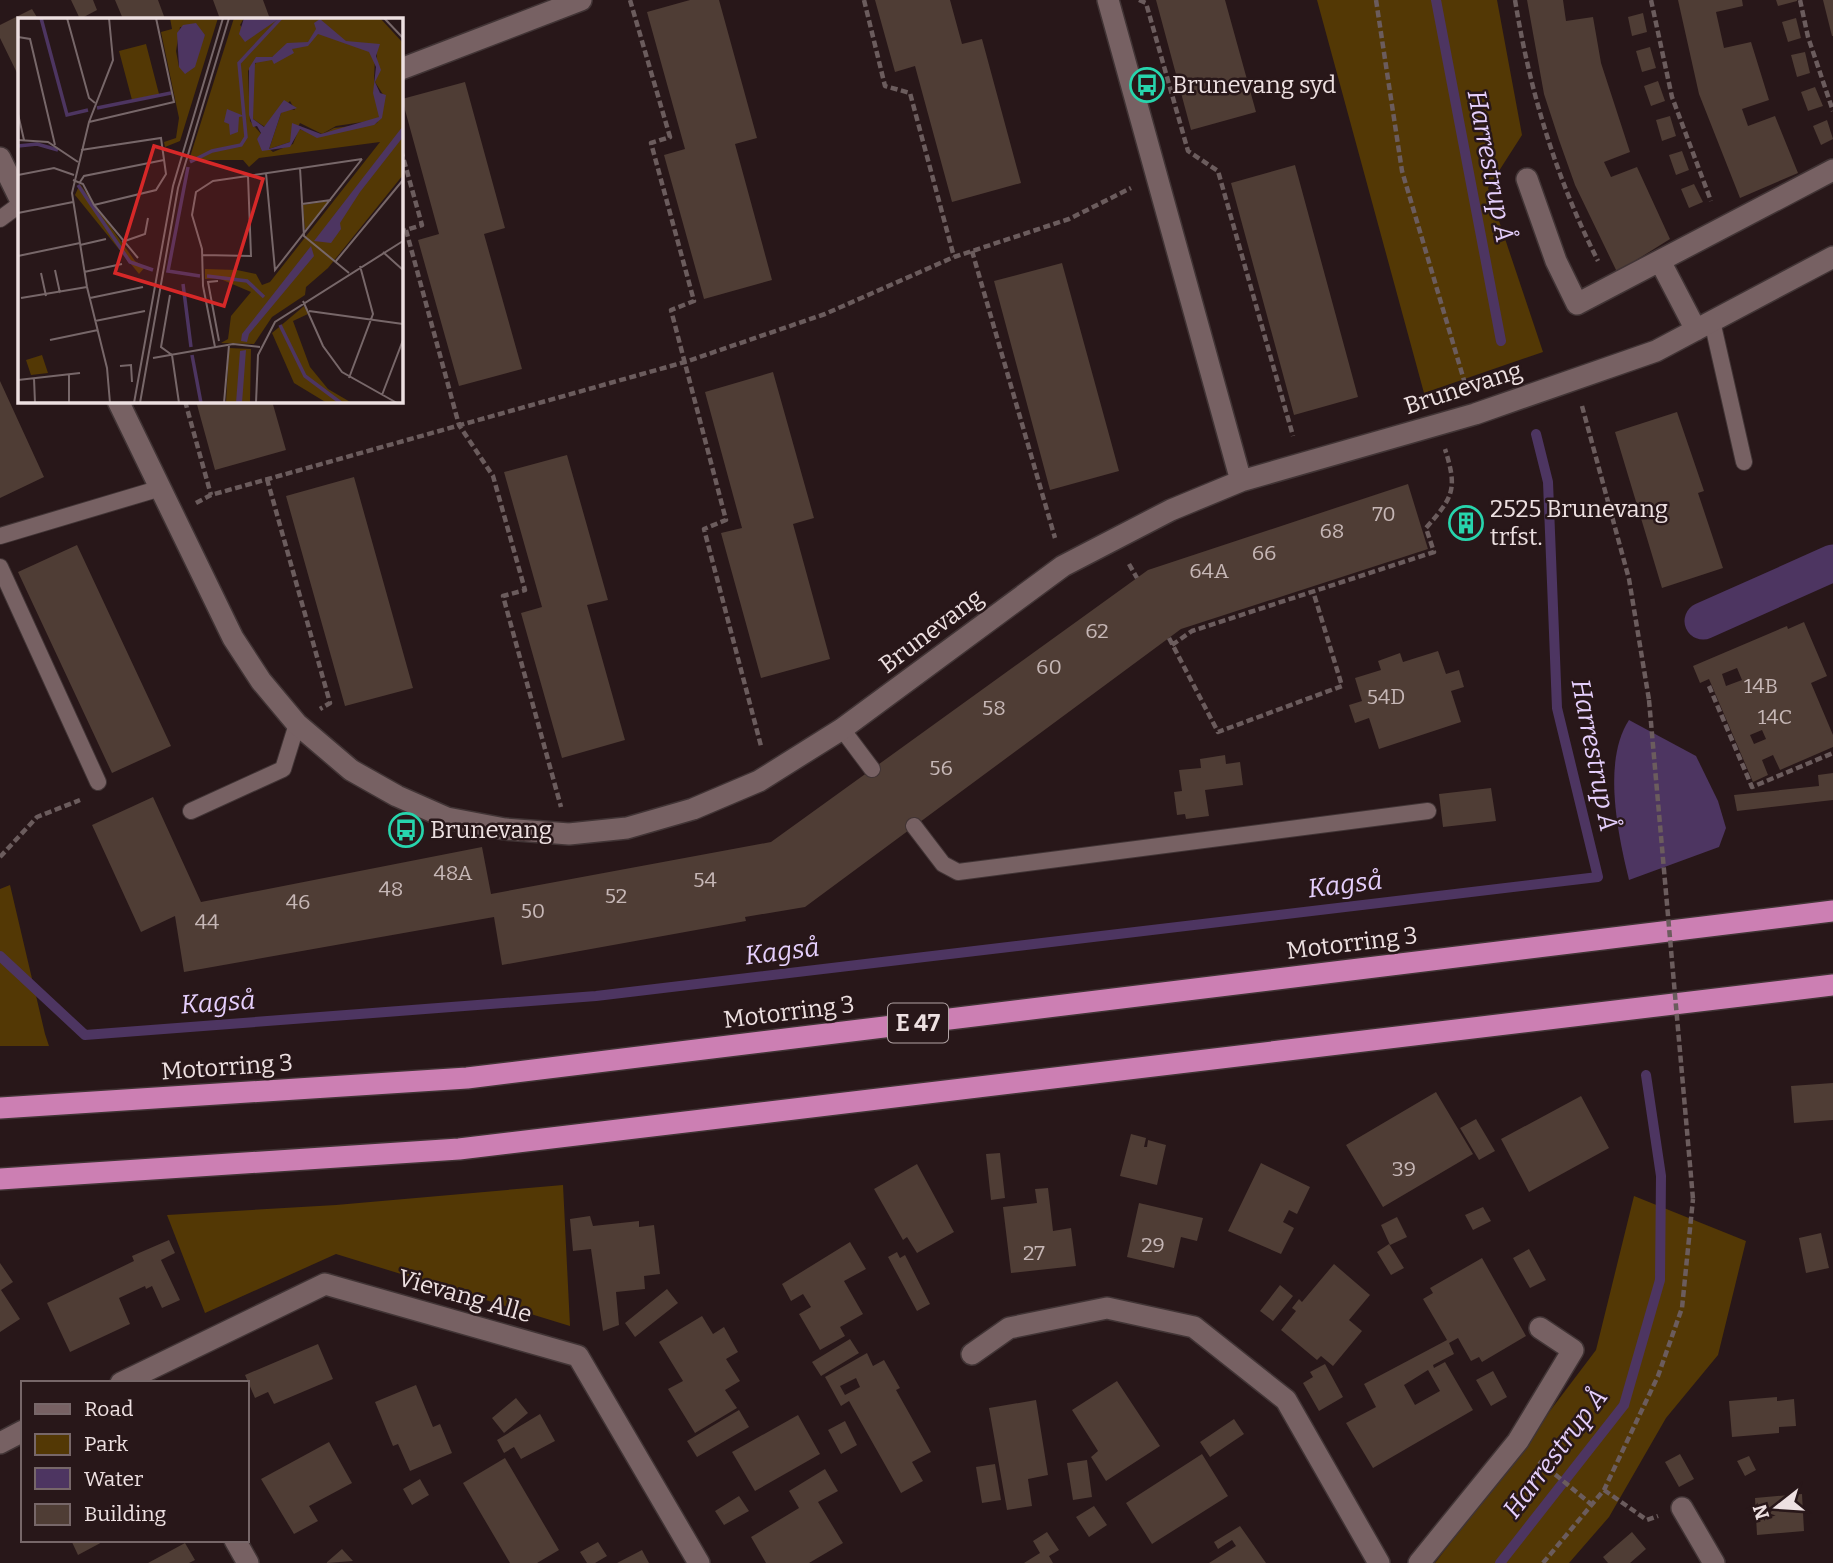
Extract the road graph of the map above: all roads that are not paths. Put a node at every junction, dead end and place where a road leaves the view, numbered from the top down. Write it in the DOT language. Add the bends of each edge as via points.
graph roads {
  1 [pos="581,0"];
  2 [pos="1108,0"];
  3 [pos="402,69"];
  4 [pos="0,158"];
  5 [pos="1833,170"];
  6 [pos="1527,179"];
  7 [pos="18,195"];
  8 [pos="18,206"];
  9 [pos="0,219"];
  10 [pos="1833,257"];
  11 [pos="1660,261"];
  12 [pos="1704,326"];
  13 [pos="118,402"];
  14 [pos="1744,463"];
  15 [pos="1241,481"];
  16 [pos="161,488"];
  17 [pos="0,536"];
  18 [pos="0,567"];
  19 [pos="297,724"];
  20 [pos="842,729"];
  21 [pos="872,769"];
  22 [pos="98,782"];
  23 [pos="191,811"];
  24 [pos="1428,811"];
  25 [pos="914,826"];
  26 [pos="1833,911"];
  27 [pos="1833,985"];
  28 [pos="0,1108"];
  29 [pos="0,1179"];
  30 [pos="1540,1328"];
  31 [pos="972,1354"];
  32 [pos="147,1377"];
  33 [pos="130,1381"];
  34 [pos="21,1433"];
  35 [pos="0,1443"];
  36 [pos="1682,1508"];
  37 [pos="236,1542"];
  38 [pos="247,1563"];
  39 [pos="699,1563"];
  40 [pos="1379,1563"];
  41 [pos="1419,1563"];
  42 [pos="1714,1563"];
  1 -- 3 [label="street"];
  2 -- 15 [label="street"];
  4 -- 7 [label="street"];
  5 -- 11 [label="street"];
  6 -- 11 [label="street" via="1556,261 1577,304"];
  8 -- 9 [label="lane"];
  10 -- 12 [label="street, Brunevang"];
  11 -- 12 [label="street"];
  12 -- 14 [label="lane"];
  12 -- 15 [label="street, Brunevang" via="1656,351 1475,414"];
  13 -- 16 [label="street, Brunevang"];
  15 -- 20 [label="street, Brunevang" via="1171,510 1063,566"];
  16 -- 17 [label="lane"];
  16 -- 19 [label="street, Brunevang" via="233,638"];
  18 -- 22 [label="lane"];
  19 -- 20 [label="street, Brunevang" via="351,769 447,818 569,834 627,828 693,809 769,774"];
  19 -- 23 [label="lane" via="283,769"];
  20 -- 21 [label="lane"];
  24 -- 25 [label="lane" via="958,872 943,863"];
  26 -- 28 [label="highway, Motorring 3 / E 47" via="467,1078"];
  27 -- 29 [label="highway" via="458,1149"];
  30 -- 41 [label="street" via="1573,1350 1518,1441"];
  31 -- 40 [label="street" via="1009,1328 1107,1308 1194,1327 1286,1400"];
  32 -- 33 [label="street, Vievang Alle"];
  32 -- 39 [label="street, Vievang Alle" via="326,1284 578,1356"];
  34 -- 35 [label="street"];
  36 -- 42 [label="street"];
  37 -- 38 [label="street"];
}
